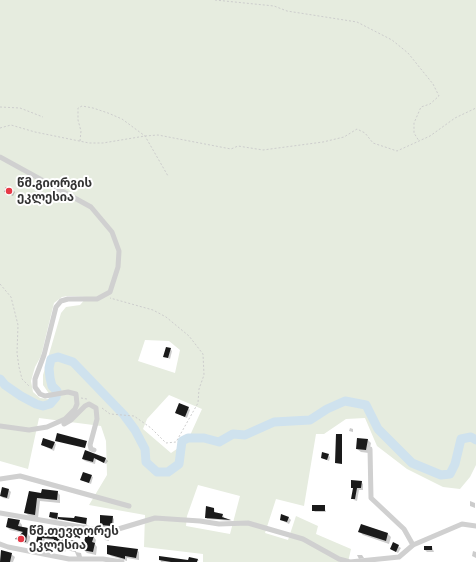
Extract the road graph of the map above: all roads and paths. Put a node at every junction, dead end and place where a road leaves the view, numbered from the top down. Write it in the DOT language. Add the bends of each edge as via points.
graph roads {
  1 [pos="215,0"];
  2 [pos="0,107"];
  3 [pos="476,108"];
  4 [pos="43,117"];
  5 [pos="0,128"];
  6 [pos="145,136"];
  7 [pos="80,141"];
  8 [pos="420,141"];
  9 [pos="0,157"];
  10 [pos="168,176"];
  11 [pos="0,284"];
  12 [pos="103,297"];
  13 [pos="40,394"];
  14 [pos="77,398"];
  15 [pos="89,400"];
  16 [pos="99,406"];
  17 [pos="0,426"];
  18 [pos="48,427"];
  19 [pos="370,449"];
  20 [pos="94,450"];
  21 [pos="0,479"];
  22 [pos="129,506"];
  23 [pos="0,513"];
  24 [pos="476,526"];
  25 [pos="0,544"];
  26 [pos="413,545"];
  27 [pos="121,562"];
  1 -- 8 [label="path" via="274,6 287,11 357,22 392,40 408,53 433,84 438,96 430,104 421,107 414,123 414,133"];
  2 -- 4 [label="path" via="20,108"];
  3 -- 8 [label="path" via="455,118"];
  5 -- 7 [label="path" via="11,125"];
  6 -- 7 [label="path" via="103,143"];
  6 -- 7 [label="path" via="122,119 98,109 82,106 78,108"];
  6 -- 8 [label="path" via="179,139 231,149 238,146 263,150 323,142 344,137 357,129 373,143 397,151"];
  6 -- 10 [label="path"];
  9 -- 12 [label="street" via="92,207 105,220 119,251 118,267 110,292"];
  11 -- 13 [label="path" via="11,297 18,325 17,353 22,379"];
  12 -- 13 [label="street" via="68,299 61,301 56,307 35,379 35,387"];
  12 -- 16 [label="path" via="152,310 166,317 189,336 203,354 204,375 198,403 176,442 170,444 134,416 110,414"];
  13 -- 14 [label="street" via="50,396 68,392"];
  14 -- 15 [label="path"];
  14 -- 18 [label="street" via="71,415"];
  17 -- 18 [label="street" via="29,430"];
  18 -- 20 [label="street" via="66,423 85,406 93,405 97,413 90,448"];
  19 -- 26 [label="street" via="371,498 404,529"];
  21 -- 22 [label="street" via="20,476"];
  23 -- 26 [label="street" via="104,531 155,518 219,524 248,523 303,539 339,559 350,562 399,557"];
  24 -- 26 [label="street" via="462,524"];
  25 -- 27 [label="street" via="69,559"];
}
